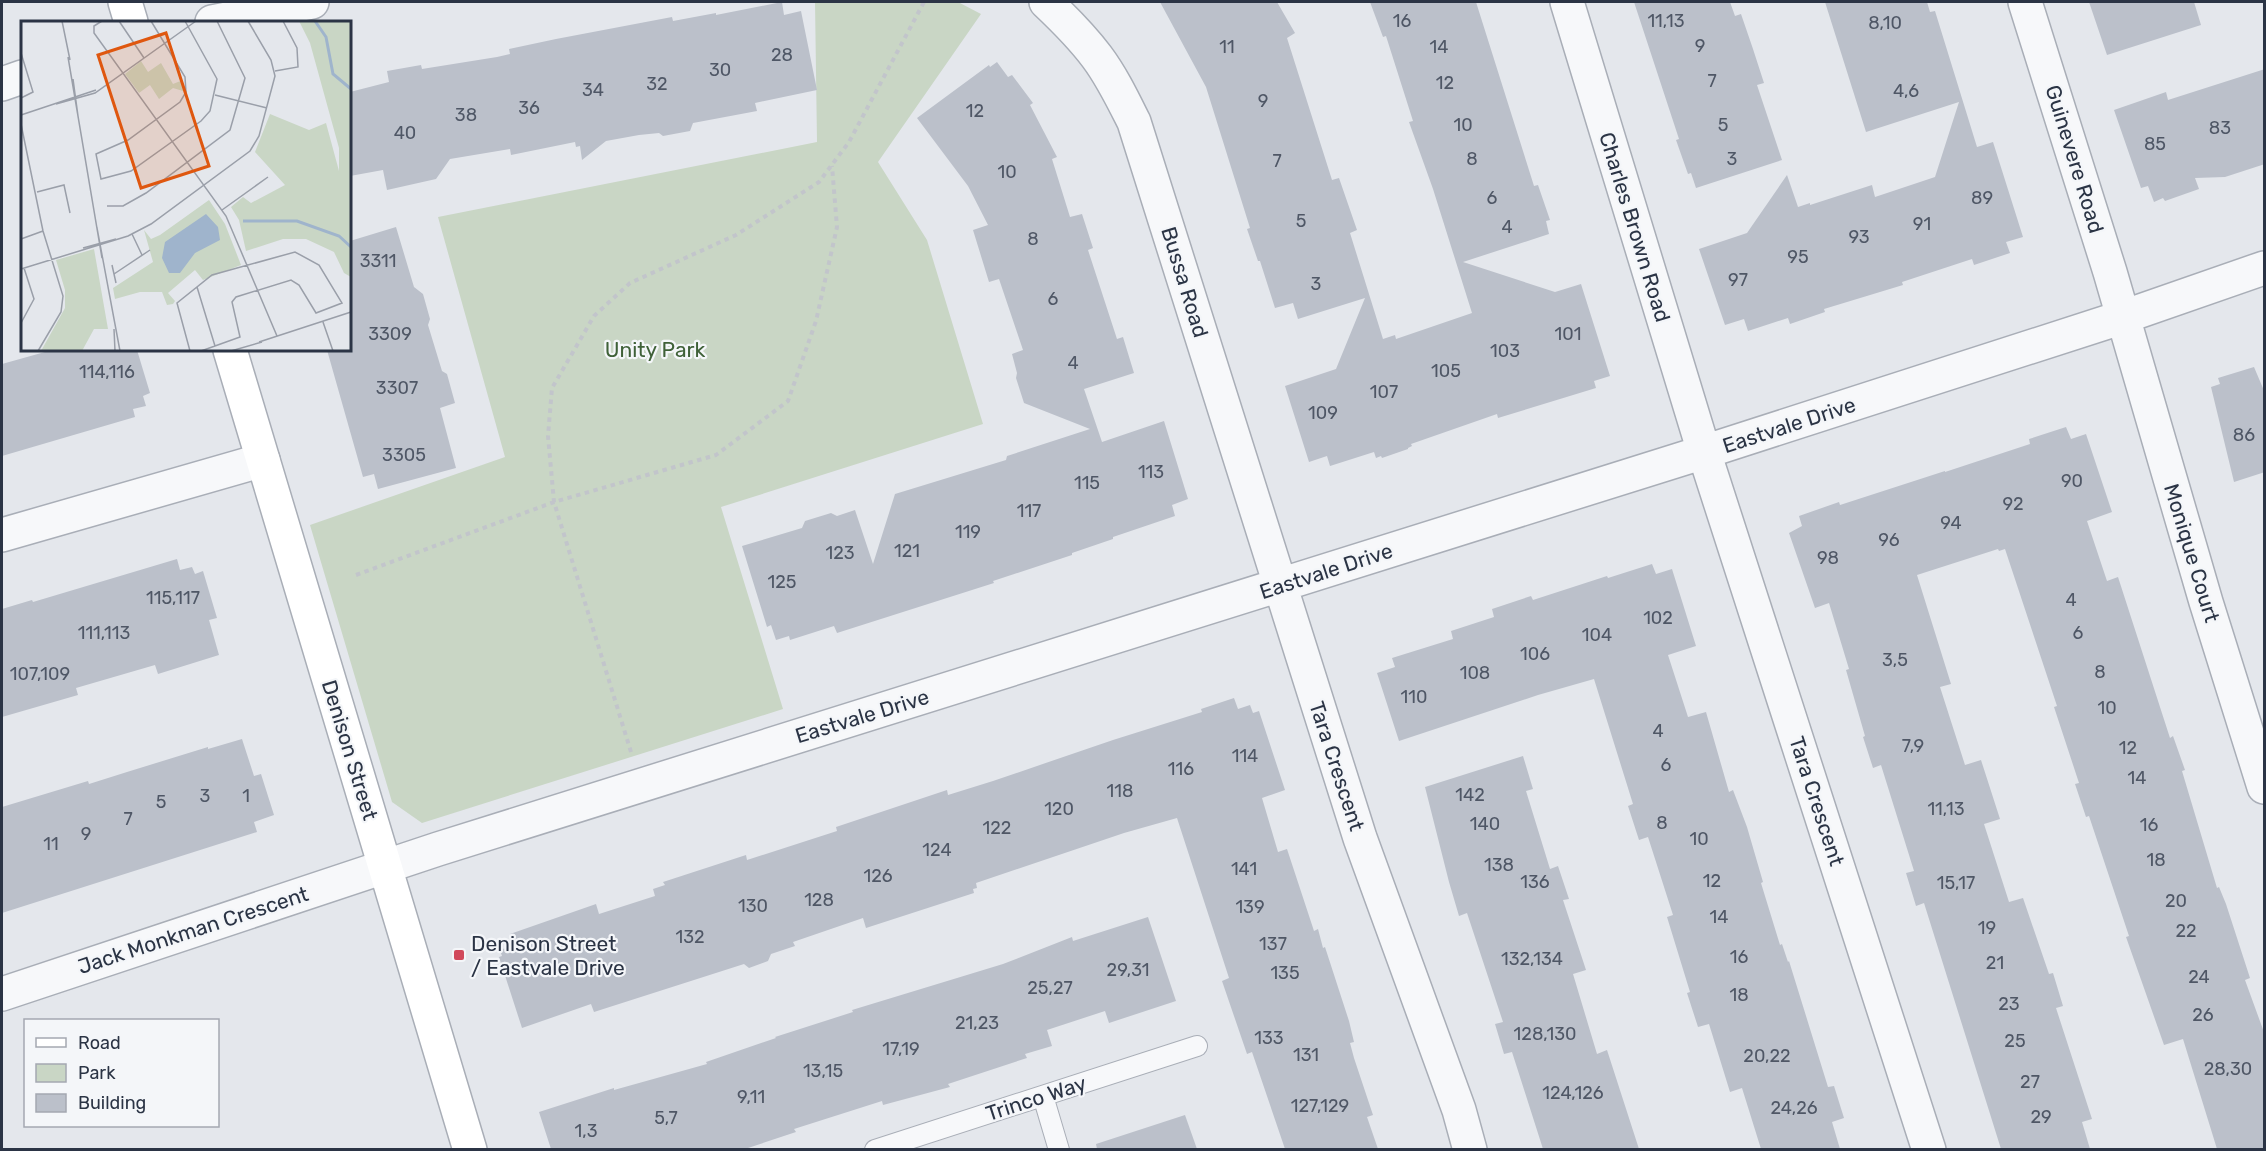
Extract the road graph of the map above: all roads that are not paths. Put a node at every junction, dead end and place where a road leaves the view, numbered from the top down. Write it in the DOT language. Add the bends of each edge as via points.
graph roads {
  1 [pos="125,2"];
  2 [pos="312,2"];
  3 [pos="1046,2"];
  4 [pos="1567,2"];
  5 [pos="2025,2"];
  6 [pos="131,21"];
  7 [pos="217,21"];
  8 [pos="21,77"];
  9 [pos="2,84"];
  10 [pos="2265,268"];
  11 [pos="2123,317"];
  12 [pos="230,351"];
  13 [pos="1704,452"];
  14 [pos="263,460"];
  15 [pos="2,535"];
  16 [pos="1280,586"];
  17 [pos="2265,787"];
  18 [pos="385,866"];
  19 [pos="2,993"];
  20 [pos="1197,1046"];
  21 [pos="1042,1096"];
  22 [pos="470,1149"];
  23 [pos="876,1149"];
  24 [pos="1059,1149"];
  25 [pos="1470,1149"];
  26 [pos="1929,1149"];
  1 -- 6 [label="street"];
  2 -- 7 [label="street"];
  3 -- 16 [label="street, Bussa Road" via="1097,57 1134,122"];
  4 -- 13 [label="street, Charles Brown Road"];
  5 -- 11 [label="street, Guinevere Road"];
  8 -- 9 [label="street"];
  10 -- 11 [label="street, Eastvale Drive"];
  11 -- 13 [label="street, Eastvale Drive"];
  11 -- 17 [label="street, Monique Court"];
  12 -- 14 [label="street, Denison Street"];
  13 -- 16 [label="street, Eastvale Drive"];
  13 -- 26 [label="street, Tara Crescent"];
  14 -- 15 [label="street"];
  14 -- 18 [label="street, Denison Street"];
  16 -- 18 [label="street, Eastvale Drive"];
  16 -- 25 [label="street, Tara Crescent" via="1360,838"];
  18 -- 19 [label="street, Jack Monkman Crescent"];
  18 -- 22 [label="street, Denison Street"];
  20 -- 21 [label="lane, Trinco Way"];
  21 -- 23 [label="lane, Trinco Way"];
  21 -- 24 [label="lane"];
}
